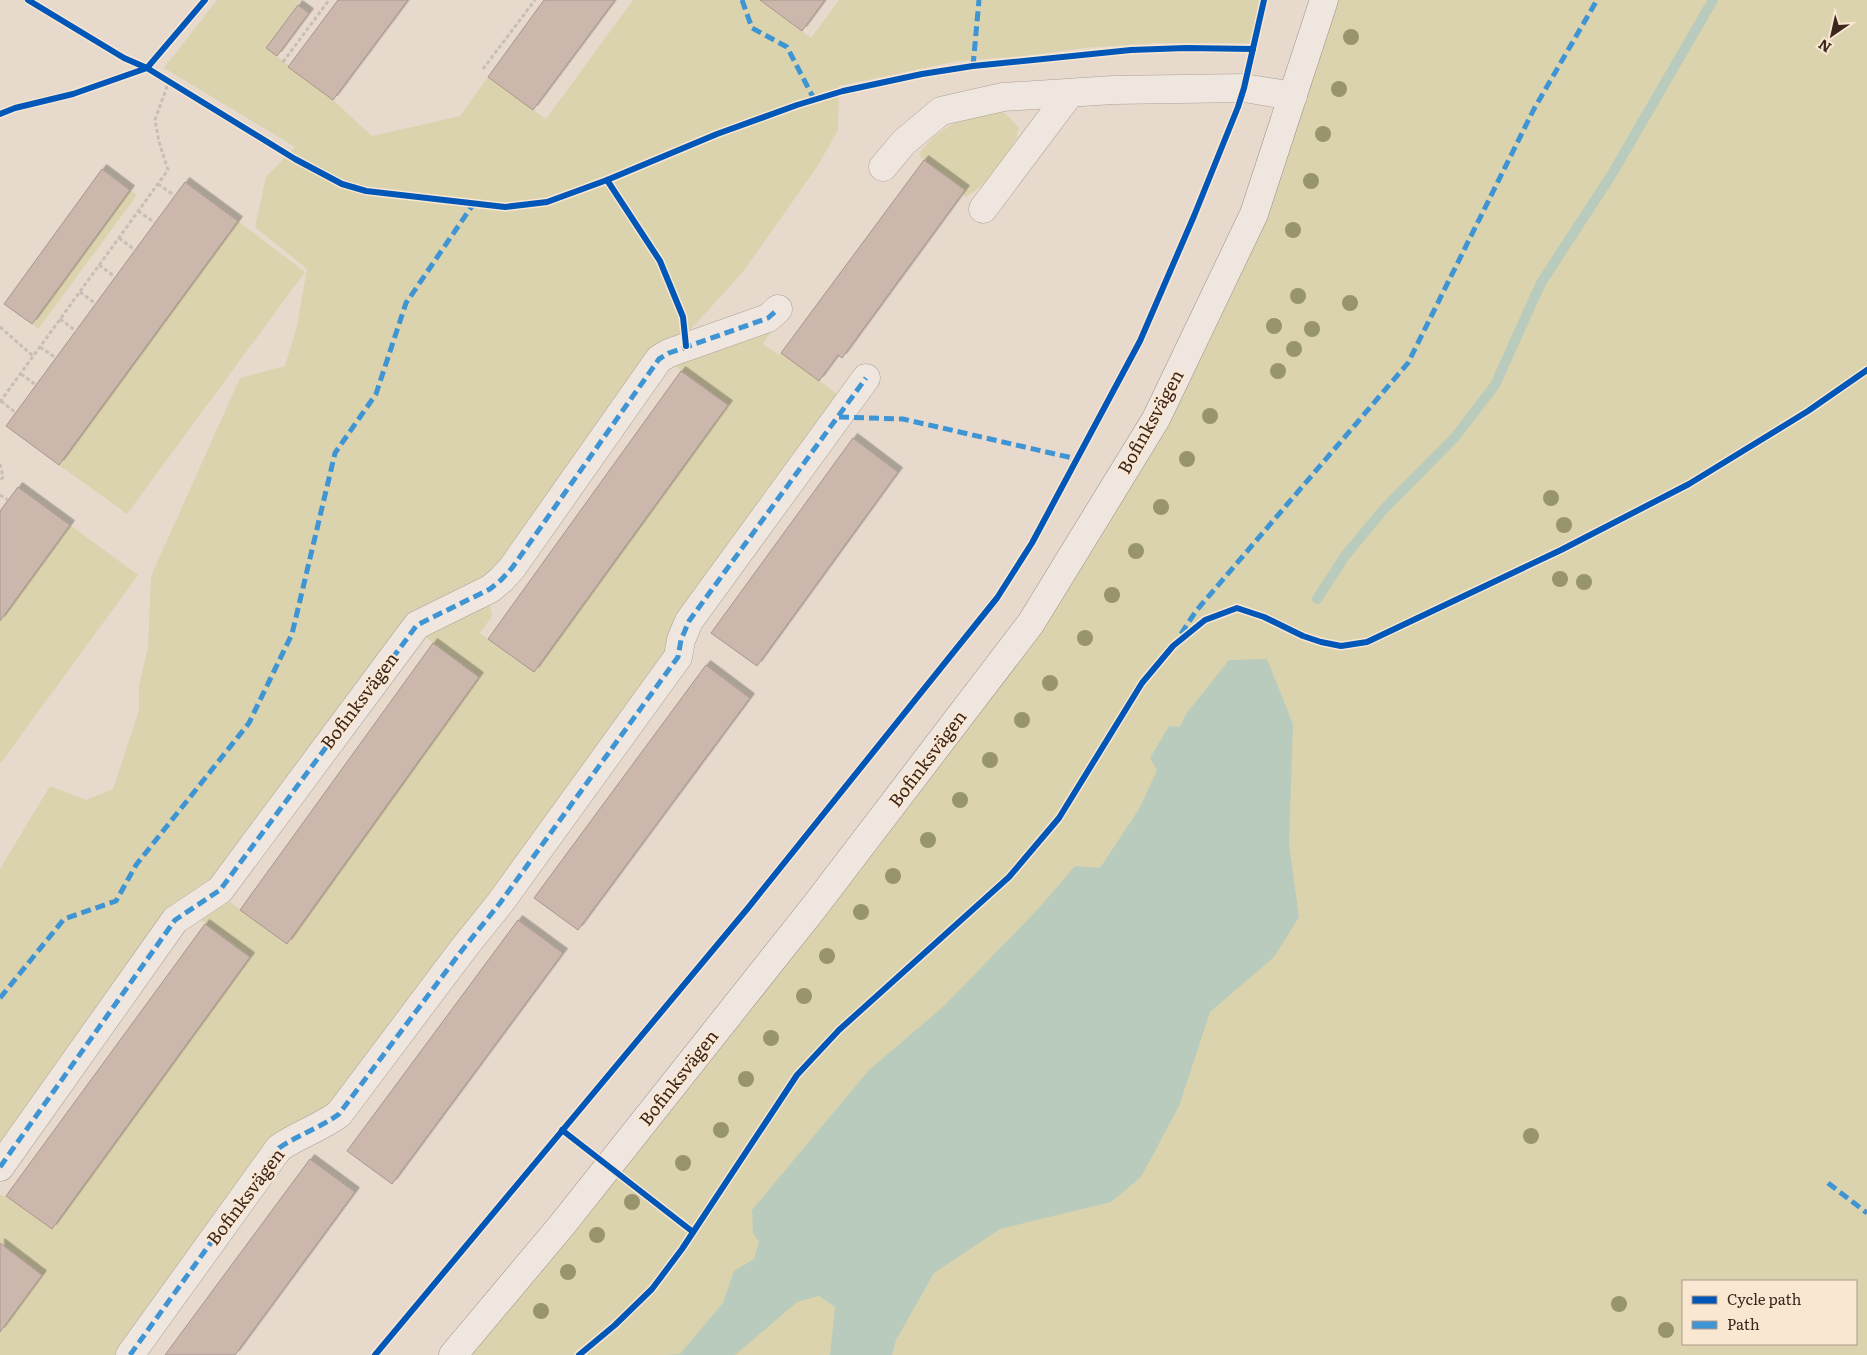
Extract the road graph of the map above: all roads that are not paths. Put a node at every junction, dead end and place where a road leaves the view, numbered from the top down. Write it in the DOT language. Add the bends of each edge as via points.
graph roads {
  1 [pos="1324,0"];
  2 [pos="1070,93"];
  3 [pos="1293,96"];
  4 [pos="883,167"];
  5 [pos="983,209"];
  6 [pos="778,308"];
  7 [pos="866,378"];
  8 [pos="0,1167"];
  9 [pos="130,1355"];
  10 [pos="454,1355"];
  1 -- 3 [label="street, Bofinksvägen"];
  2 -- 3 [label="street" via="1244,88"];
  2 -- 4 [label="street" via="1003,97 941,111 904,142"];
  2 -- 5 [label="street"];
  3 -- 10 [label="street, Bofinksvägen" via="1254,214 1156,419 1031,623 815,906 562,1225"];
  6 -- 8 [label="street, Bofinksvägen" via="768,318 660,359 502,580 417,625 220,890 175,920"];
  7 -- 9 [label="street, Bofinksvägen" via="689,621 678,657 500,903 339,1114 279,1148"];
}
